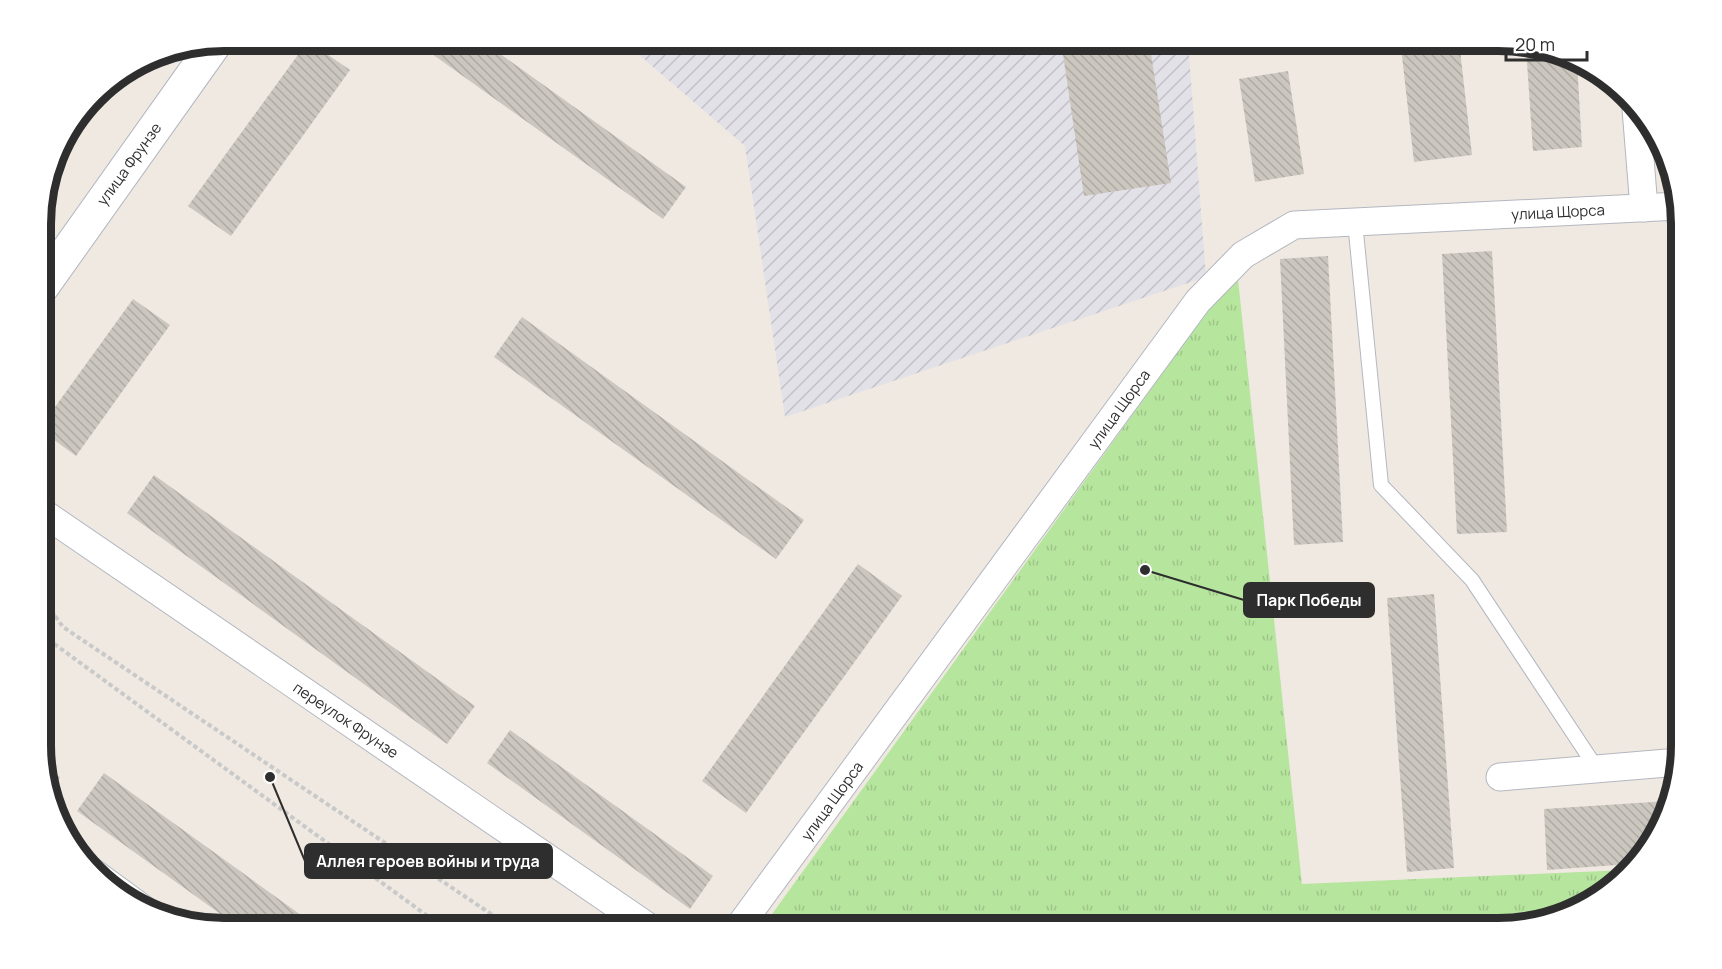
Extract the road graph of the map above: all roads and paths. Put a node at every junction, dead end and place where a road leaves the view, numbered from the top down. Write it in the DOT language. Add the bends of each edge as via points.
graph roads {
  1 [pos="209,52"];
  2 [pos="1637,122"];
  3 [pos="1670,207"];
  4 [pos="1644,208"];
  5 [pos="1355,222"];
  6 [pos="51,274"];
  7 [pos="51,518"];
  8 [pos="51,613"];
  9 [pos="55,616"];
  10 [pos="51,622"];
  11 [pos="51,641"];
  12 [pos="1670,763"];
  13 [pos="1597,769"];
  14 [pos="1500,777"];
  15 [pos="430,918"];
  16 [pos="497,918"];
  17 [pos="635,918"];
  18 [pos="745,918"];
  1 -- 6 [label="main road, улица Фрунзе"];
  2 -- 4 [label="street"];
  3 -- 4 [label="street, улица Щорса"];
  4 -- 5 [label="street, улица Щорса"];
  5 -- 13 [label="lane" via="1381,485 1472,580"];
  5 -- 18 [label="street, улица Щорса" via="1294,225 1243,255 1198,301"];
  7 -- 17 [label="street, переулок Фрунзе"];
  8 -- 9 [label="path"];
  9 -- 10 [label="path"];
  9 -- 16 [label="path" via="63,627"];
  11 -- 15 [label="path"];
  12 -- 13 [label="street"];
  13 -- 14 [label="street"];
}
